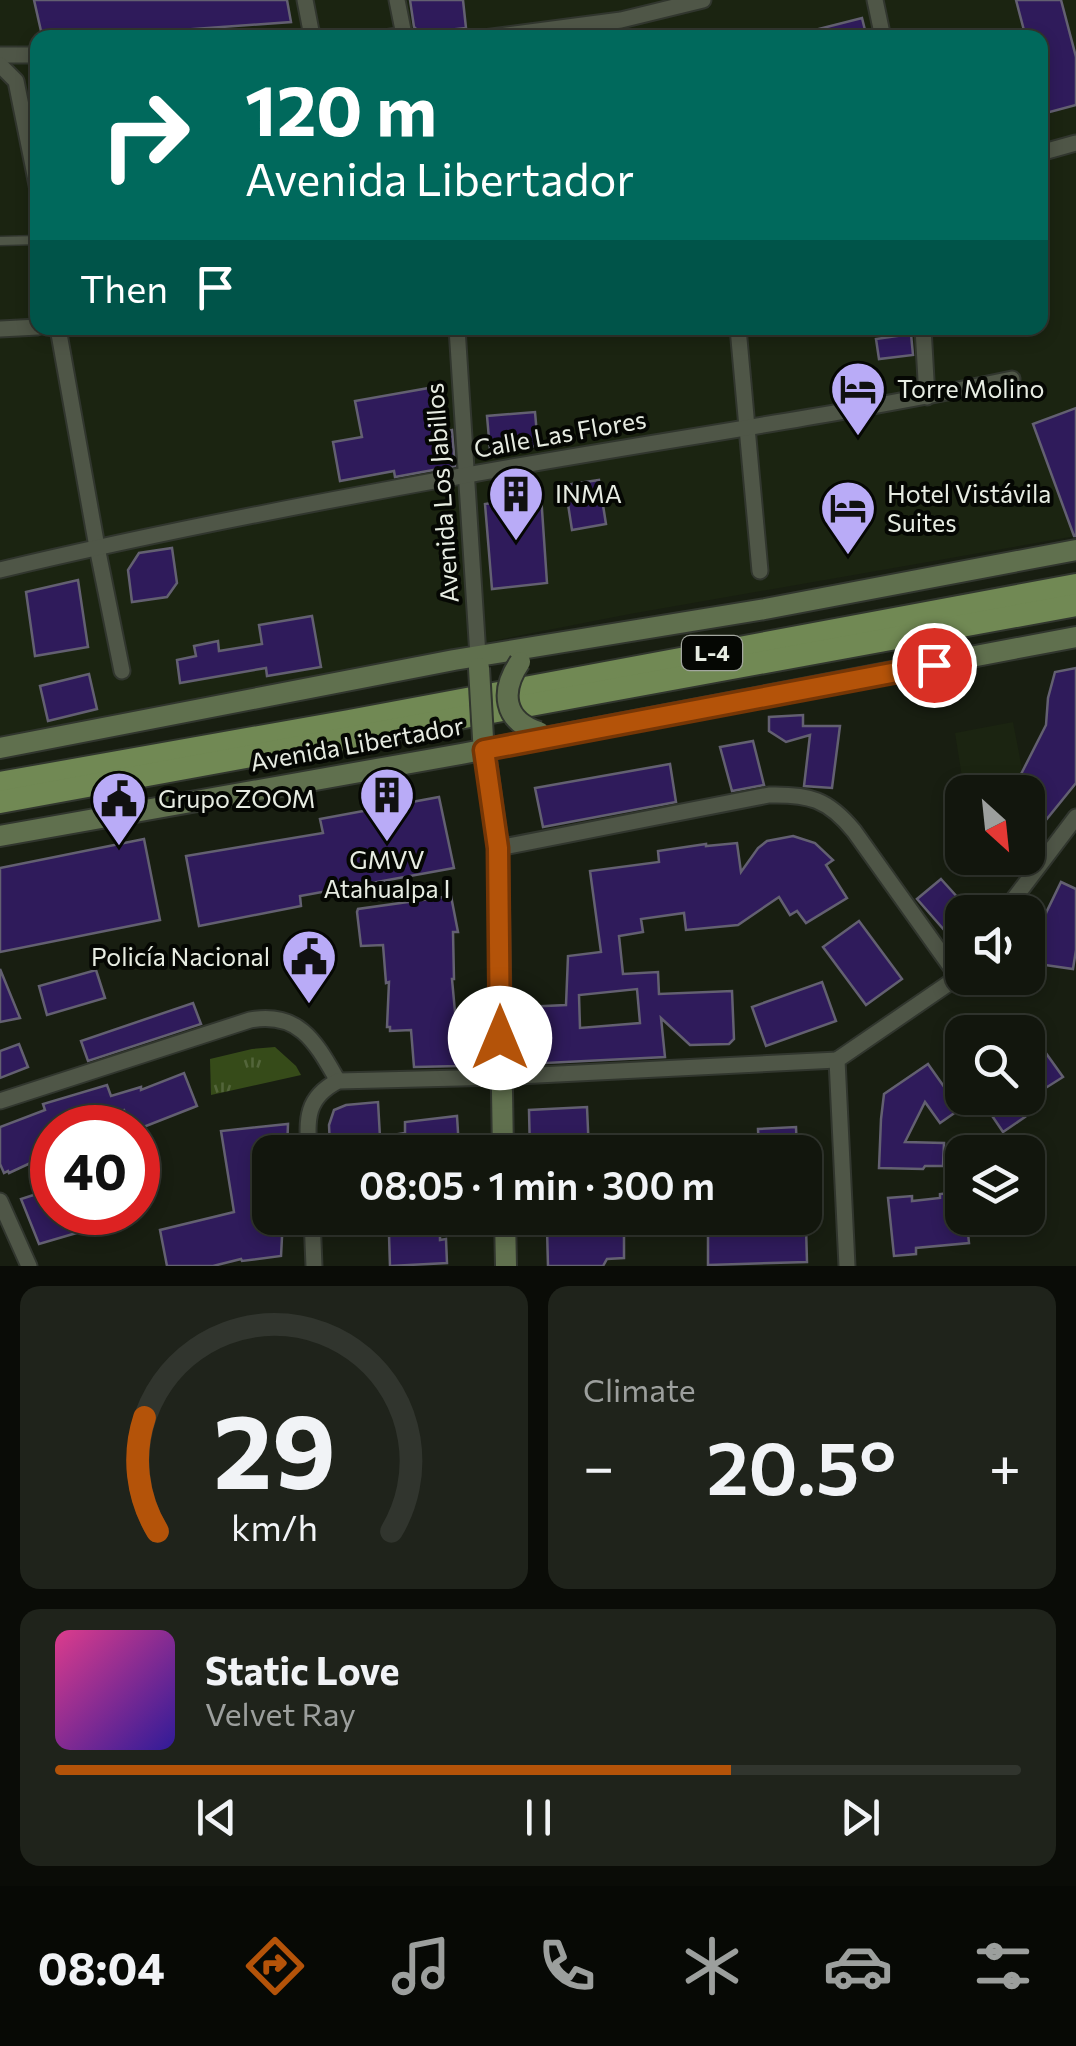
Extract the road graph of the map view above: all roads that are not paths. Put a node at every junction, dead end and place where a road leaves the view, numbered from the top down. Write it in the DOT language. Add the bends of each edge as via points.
graph roads {
  1 [pos="305,0"];
  2 [pos="397,0"];
  3 [pos="703,0"];
  4 [pos="875,0"];
  5 [pos="312,30"];
  6 [pos="405,30"];
  7 [pos="544,30"];
  8 [pos="881,30"];
  9 [pos="0,55"];
  10 [pos="30,55"];
  11 [pos="0,64"];
  12 [pos="1076,143"];
  13 [pos="30,150"];
  14 [pos="1048,151"];
  15 [pos="30,240"];
  16 [pos="0,241"];
  17 [pos="30,327"];
  18 [pos="0,329"];
  19 [pos="59,335"];
  20 [pos="457,335"];
  21 [pos="739,335"];
  22 [pos="924,335"];
  23 [pos="1012,379"];
  24 [pos="927,397"];
  25 [pos="746,428"];
  26 [pos="467,475"];
  27 [pos="96,547"];
  28 [pos="1076,550"];
  29 [pos="0,570"];
  30 [pos="760,570"];
  31 [pos="1076,585"];
  32 [pos="1076,604"];
  33 [pos="1076,637"];
  34 [pos="540,648"];
  35 [pos="478,662"];
  36 [pos="122,672"];
  37 [pos="550,733"];
  38 [pos="484,744"];
  39 [pos="0,748"];
  40 [pos="0,783"];
  41 [pos="0,802"];
  42 [pos="1076,817"];
  43 [pos="0,836"];
  44 [pos="498,848"];
  45 [pos="1017,895"];
  46 [pos="945,954"];
  47 [pos="945,984"];
  48 [pos="837,1060"];
  49 [pos="500,1076"];
  50 [pos="338,1082"];
  51 [pos="0,1101"];
  52 [pos="308,1135"];
  53 [pos="502,1135"];
  54 [pos="0,1201"];
  55 [pos="313,1235"];
  56 [pos="505,1235"];
  57 [pos="30,1266"];
  58 [pos="314,1266"];
  59 [pos="506,1266"];
  60 [pos="847,1266"];
  1 -- 5 [label="street"];
  2 -- 6 [label="street"];
  3 -- 7 [label="street"];
  4 -- 8 [label="street"];
  9 -- 10 [label="street"];
  11 -- 13 [label="street" via="16,80"];
  12 -- 14 [label="street"];
  15 -- 16 [label="lane"];
  17 -- 18 [label="street"];
  19 -- 27 [label="street"];
  20 -- 26 [label="street, Avenida Los Jabillos"];
  21 -- 25 [label="street"];
  22 -- 24 [label="street"];
  23 -- 24 [label="street, Calle Las Flores"];
  24 -- 25 [label="street, Calle Las Flores"];
  25 -- 26 [label="street, Calle Las Flores"];
  25 -- 30 [label="street"];
  26 -- 27 [label="street, Calle Las Flores"];
  26 -- 35 [label="street, Avenida Los Jabillos"];
  27 -- 29 [label="street, Calle Las Flores"];
  27 -- 36 [label="street"];
  28 -- 34 [label="main road, L-4"];
  31 -- 40 [label="main road, Avenida Libertador / L-4"];
  32 -- 41 [label="main road, Avenida Libertador / L-4"];
  33 -- 37 [label="main road, Avenida Libertador / L-4"];
  34 -- 35 [label="main road, L-4"];
  34 -- 37 [label="main road, L-4, bridge" via="520,662 508,683 508,703 526,728"];
  35 -- 38 [label="main road, bridge"];
  35 -- 39 [label="main road, L-4"];
  37 -- 38 [label="main road, Avenida Libertador / L-4"];
  38 -- 43 [label="main road, Avenida Libertador / L-4"];
  38 -- 44 [label="main road"];
  42 -- 45 [label="street"];
  44 -- 46 [label="street" via="769,795 821,800 844,818"];
  44 -- 49 [label="main road"];
  47 -- 48 [label="street"];
  48 -- 49 [label="street"];
  48 -- 60 [label="street"];
  49 -- 50 [label="street"];
  49 -- 53 [label="main road"];
  50 -- 51 [label="street" via="307,1034 264,1017"];
  50 -- 52 [label="street" via="310,1108"];
  54 -- 57 [label="street"];
  55 -- 58 [label="street"];
  56 -- 59 [label="main road"];
}
